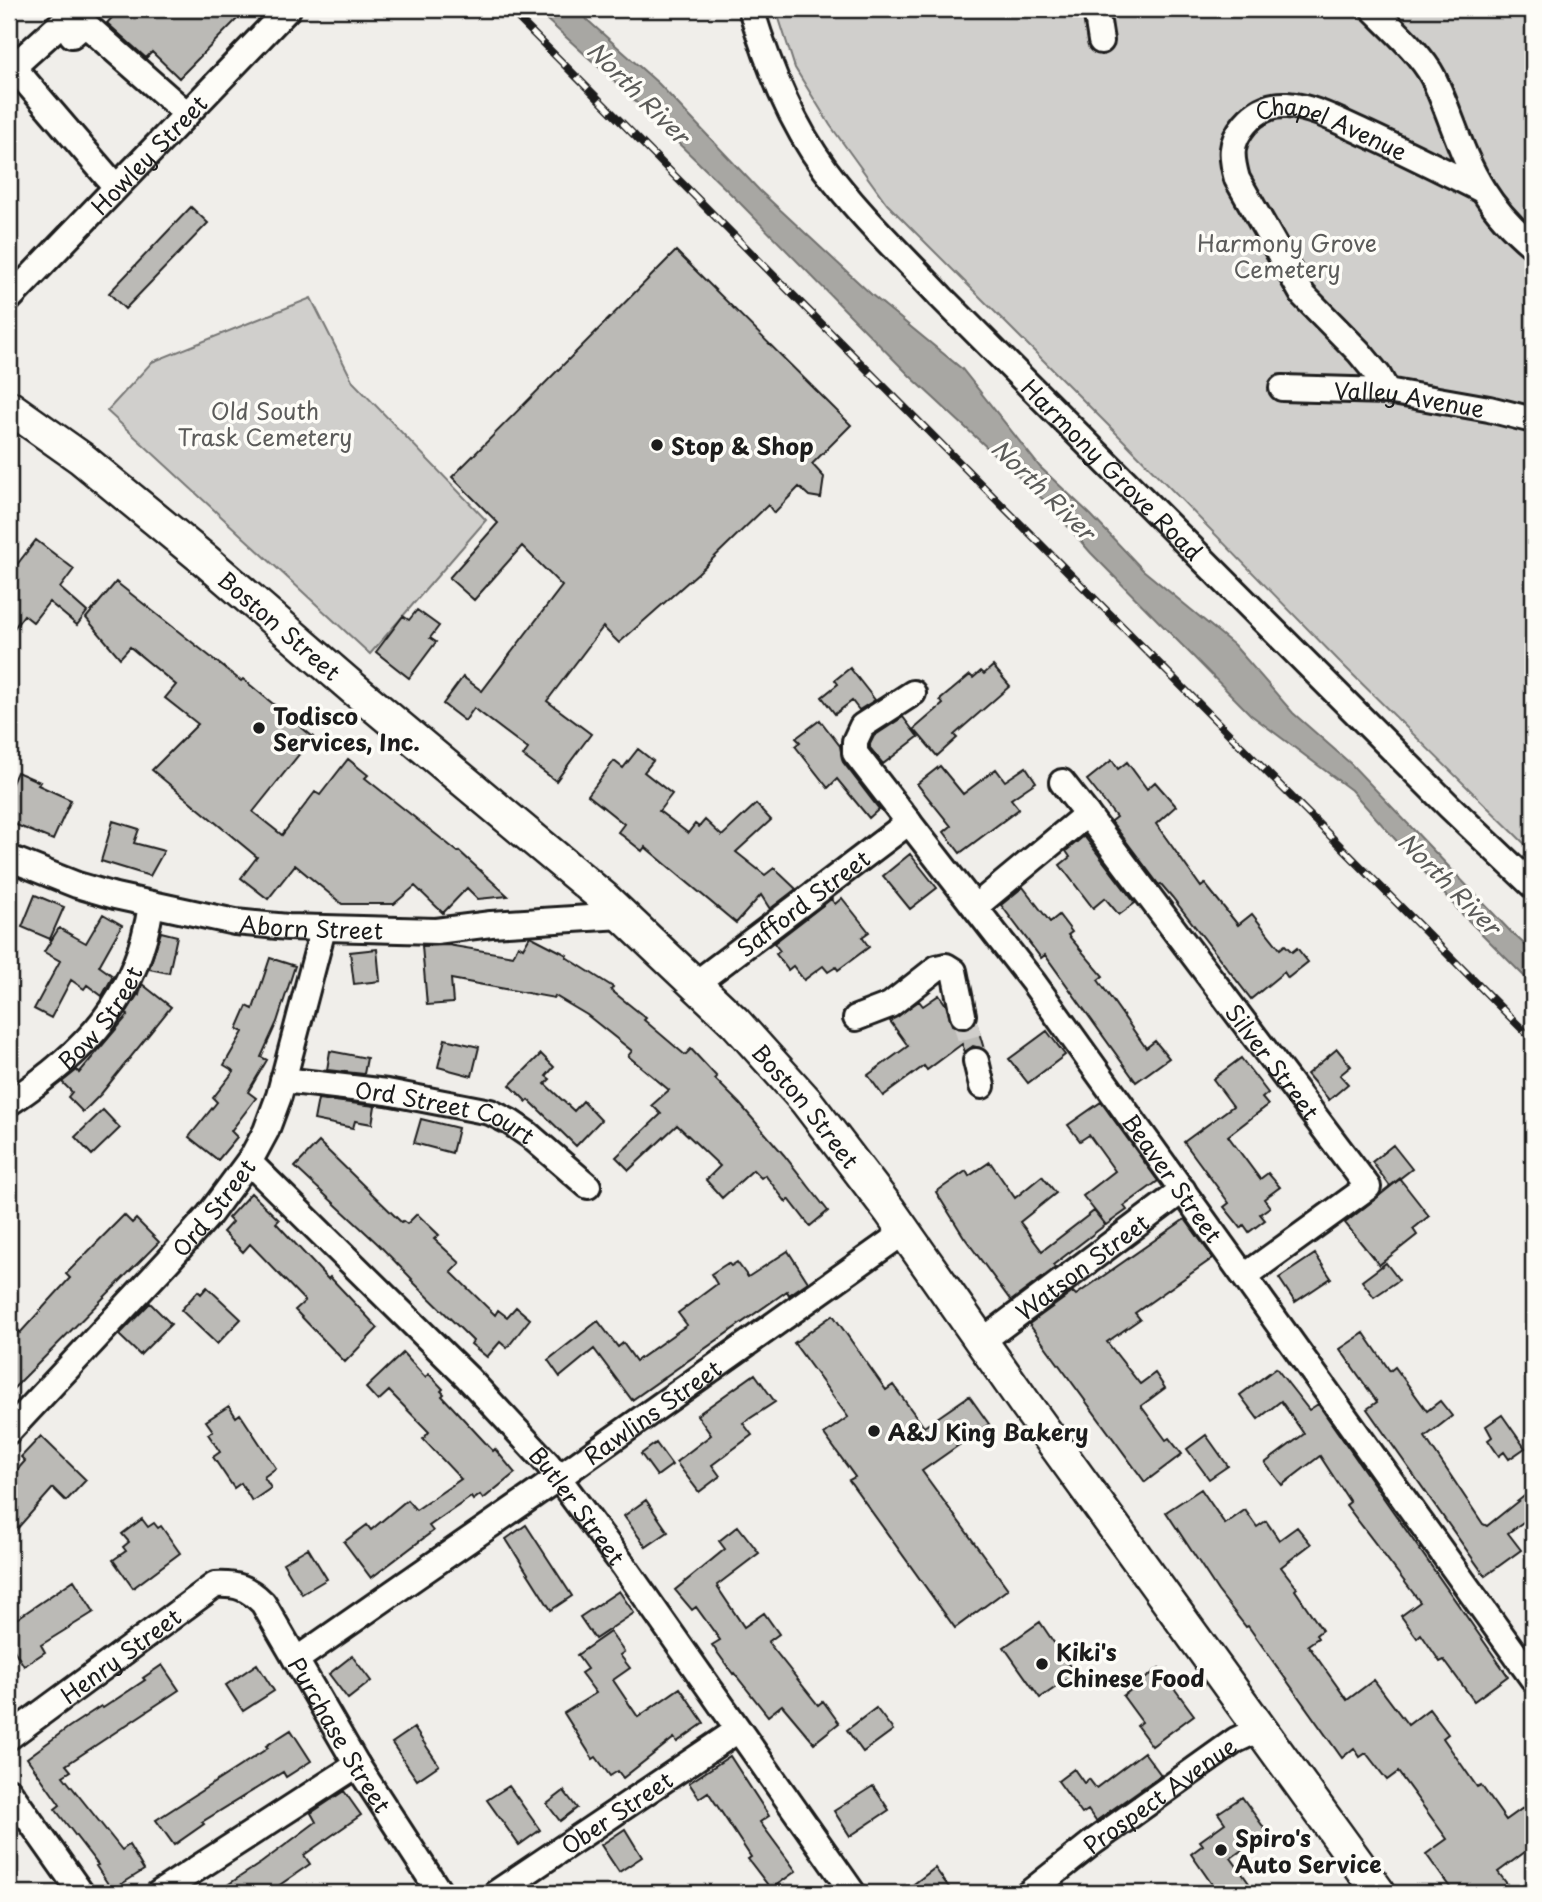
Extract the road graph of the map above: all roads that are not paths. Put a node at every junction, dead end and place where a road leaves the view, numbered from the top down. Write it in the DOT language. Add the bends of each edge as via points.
graph roads {
  1 [pos="68,9"];
  2 [pos="288,9"];
  3 [pos="751,9"];
  4 [pos="1096,9"];
  5 [pos="1373,9"];
  6 [pos="72,35"];
  7 [pos="1101,41"];
  8 [pos="11,64"];
  9 [pos="187,114"];
  10 [pos="116,187"];
  11 [pos="1482,190"];
  12 [pos="1533,246"];
  13 [pos="9,299"];
  14 [pos="1282,388"];
  15 [pos="1387,391"];
  16 [pos="9,407"];
  17 [pos="1533,420"];
  18 [pos="913,693"];
  19 [pos="1062,782"];
  20 [pos="1087,814"];
  21 [pos="909,822"];
  22 [pos="9,858"];
  23 [pos="1533,886"];
  24 [pos="151,905"];
  25 [pos="975,907"];
  26 [pos="622,916"];
  27 [pos="323,929"];
  28 [pos="695,984"];
  29 [pos="963,1015"];
  30 [pos="856,1018"];
  31 [pos="976,1061"];
  32 [pos="283,1080"];
  33 [pos="982,1086"];
  34 [pos="9,1103"];
  35 [pos="249,1162"];
  36 [pos="588,1186"];
  37 [pos="1183,1190"];
  38 [pos="904,1232"];
  39 [pos="1245,1276"];
  40 [pos="981,1342"];
  41 [pos="9,1431"];
  42 [pos="558,1478"];
  43 [pos="235,1584"];
  44 [pos="296,1660"];
  45 [pos="1533,1679"];
  46 [pos="1260,1729"];
  47 [pos="738,1730"];
  48 [pos="9,1737"];
  49 [pos="357,1765"];
  50 [pos="9,1791"];
  51 [pos="844,1890"];
  52 [pos="80,1893"];
  53 [pos="159,1893"];
  54 [pos="440,1893"];
  55 [pos="496,1893"];
  56 [pos="1029,1893"];
  57 [pos="1379,1893"];
  1 -- 8 [label="street" via="64,21"];
  2 -- 9 [label="street, Howley Street"];
  3 -- 23 [label="street, Harmony Grove Road" via="775,77 808,144 875,227 1440,798"];
  4 -- 7 [label="street"];
  5 -- 11 [label="street" via="1432,75"];
  6 -- 9 [label="street" via="85,24"];
  8 -- 10 [label="street"];
  9 -- 10 [label="street, Howley Street"];
  10 -- 13 [label="street, Howley Street"];
  11 -- 12 [label="street"];
  11 -- 15 [label="street, Chapel Avenue" via="1347,125 1287,105 1257,112 1234,142 1231,159 1237,178 1303,295 1359,352"];
  14 -- 15 [label="street, Valley Avenue"];
  15 -- 17 [label="street, Valley Avenue"];
  16 -- 26 [label="main road, Boston Street" via="81,458 214,568"];
  18 -- 21 [label="street, Beaver Street" via="862,726 855,741 855,753"];
  19 -- 20 [label="street, Silver Street"];
  20 -- 25 [label="street"];
  20 -- 39 [label="street, Silver Street" via="1368,1186"];
  21 -- 25 [label="street, Beaver Street"];
  21 -- 28 [label="street, Safford Street"];
  22 -- 24 [label="street, Aborn Street" via="77,885"];
  24 -- 27 [label="street, Aborn Street" via="235,922"];
  24 -- 34 [label="street, Bow Street" via="136,965 108,1015 88,1040"];
  25 -- 37 [label="street, Beaver Street"];
  26 -- 27 [label="street, Aborn Street" via="436,931"];
  26 -- 28 [label="main road, Boston Street"];
  27 -- 32 [label="street, Ord Street"];
  28 -- 38 [label="main road, Boston Street" via="806,1101"];
  29 -- 30 [label="street" via="954,971 946,966 937,968 890,1005"];
  31 -- 33 [label="street"];
  32 -- 35 [label="street, Ord Street" via="266,1131"];
  32 -- 36 [label="street, Ord Street Court" via="387,1092 490,1112 529,1135"];
  35 -- 41 [label="street, Ord Street" via="169,1260"];
  35 -- 42 [label="street, Butler Street" via="467,1378"];
  37 -- 39 [label="street, Beaver Street"];
  37 -- 40 [label="street, Watson Street"];
  38 -- 40 [label="main road, Boston Street"];
  38 -- 42 [label="street, Rawlins Street"];
  39 -- 45 [label="street, Beaver Street"];
  40 -- 46 [label="main road, Boston Street"];
  42 -- 44 [label="street, Rawlins Street"];
  42 -- 47 [label="street, Butler Street"];
  43 -- 44 [label="street, Purchase Street" via="263,1603"];
  43 -- 48 [label="street, Henry Street" via="215,1585"];
  44 -- 49 [label="street, Purchase Street"];
  46 -- 56 [label="street, Prospect Avenue" via="1236,1740"];
  46 -- 57 [label="main road, Boston Street"];
  47 -- 51 [label="street, Butler Street"];
  47 -- 55 [label="street, Ober Street"];
  49 -- 53 [label="street"];
  49 -- 54 [label="street, Purchase Street"];
  50 -- 52 [label="street"];
}
